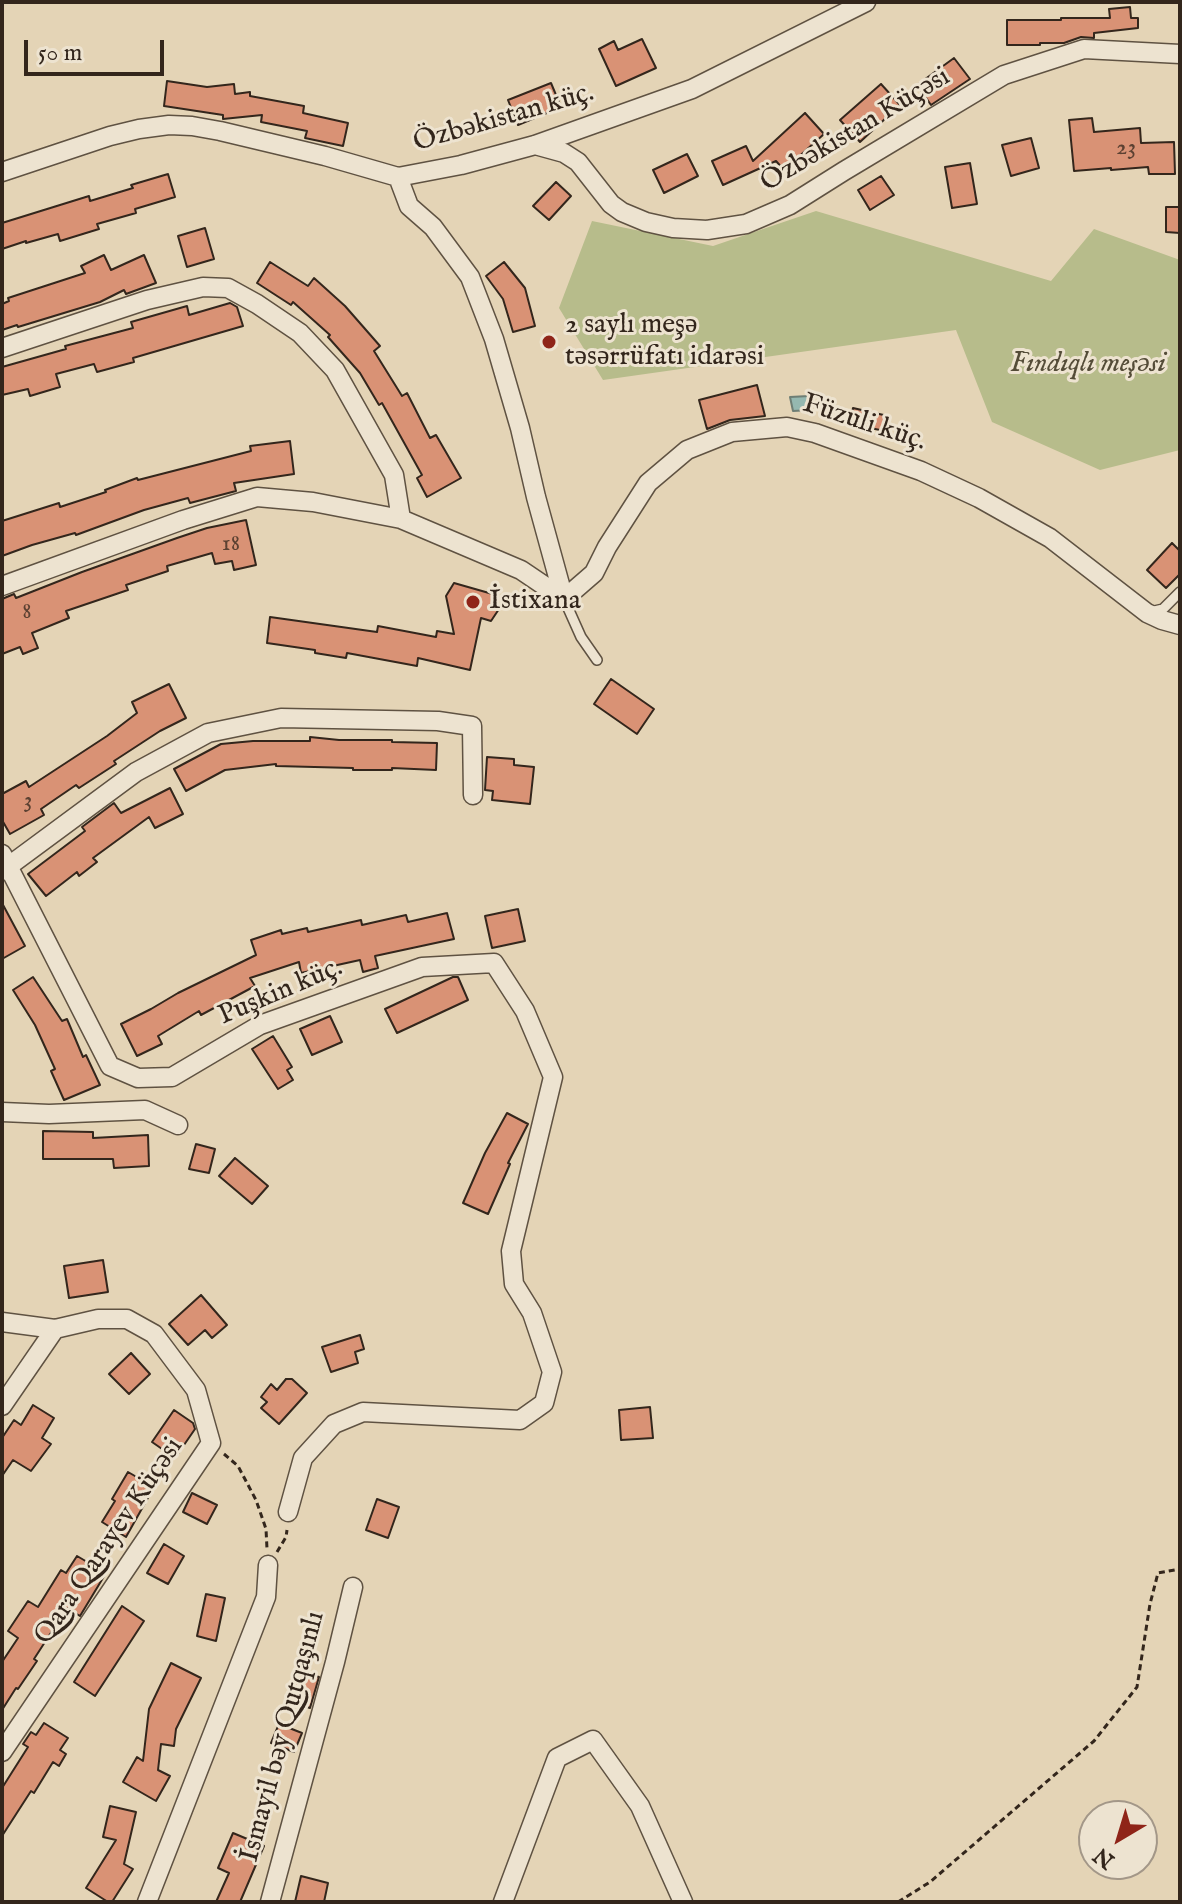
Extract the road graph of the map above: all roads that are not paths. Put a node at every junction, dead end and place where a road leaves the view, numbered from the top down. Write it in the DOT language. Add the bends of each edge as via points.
graph roads {
  1 [pos="866,2"];
  2 [pos="1180,54"];
  3 [pos="535,145"];
  4 [pos="2,172"];
  5 [pos="398,177"];
  6 [pos="2,348"];
  7 [pos="401,519"];
  8 [pos="2,586"];
  9 [pos="1180,592"];
  10 [pos="564,599"];
  11 [pos="1147,613"];
  12 [pos="1180,625"];
  13 [pos="597,660"];
  14 [pos="473,795"];
  15 [pos="4,864"];
  16 [pos="2,1112"];
  17 [pos="178,1125"];
  18 [pos="2,1322"];
  19 [pos="55,1329"];
  20 [pos="2,1406"];
  21 [pos="288,1512"];
  22 [pos="268,1565"];
  23 [pos="353,1587"];
  24 [pos="2,1752"];
  25 [pos="147,1902"];
  26 [pos="270,1902"];
  27 [pos="503,1902"];
  28 [pos="683,1902"];
  1 -- 3 [label="street, Özbəkistan küç." via="692,89"];
  2 -- 3 [label="street, Özbəkistan Küçəsi" via="1084,49 1004,75 790,205 746,224 707,230 673,228 622,212 578,162"];
  3 -- 5 [label="street, Özbəkistan küç."];
  4 -- 5 [label="street, Özbəkistan küç." via="110,136 169,125 220,131"];
  5 -- 10 [label="street" via="409,206 433,227 470,277 520,428"];
  6 -- 7 [label="street" via="147,300 203,287 228,288 300,333 335,370 394,475"];
  7 -- 8 [label="street" via="257,497"];
  7 -- 10 [label="street" via="521,570"];
  9 -- 11 [label="lane" via="1163,609"];
  10 -- 11 [label="street, Füzuli küç." via="594,573 648,483 687,450 732,432 787,427 878,455 979,498 1050,538"];
  10 -- 13 [label="lane"];
  11 -- 12 [label="street, Füzuli küç."];
  14 -- 15 [label="street" via="472,726 281,718 208,733 136,772"];
  15 -- 21 [label="street, Puşkin küç." via="110,1066 138,1078 172,1077 260,1025 422,967 494,963 525,1011 553,1077 511,1251 514,1284 532,1313 552,1372 544,1403 520,1420 363,1412 334,1424 303,1458"];
  16 -- 17 [label="street" via="145,1110"];
  18 -- 19 [label="street"];
  19 -- 20 [label="street"];
  19 -- 24 [label="street, Qara Qarayev Küçəsi" via="127,1319 154,1334 196,1390 211,1443"];
  22 -- 25 [label="street" via="266,1597"];
  23 -- 26 [label="street, İsmayil bəy Qutqaşınlı"];
  27 -- 28 [label="street" via="557,1758 593,1740 640,1806"];
}
